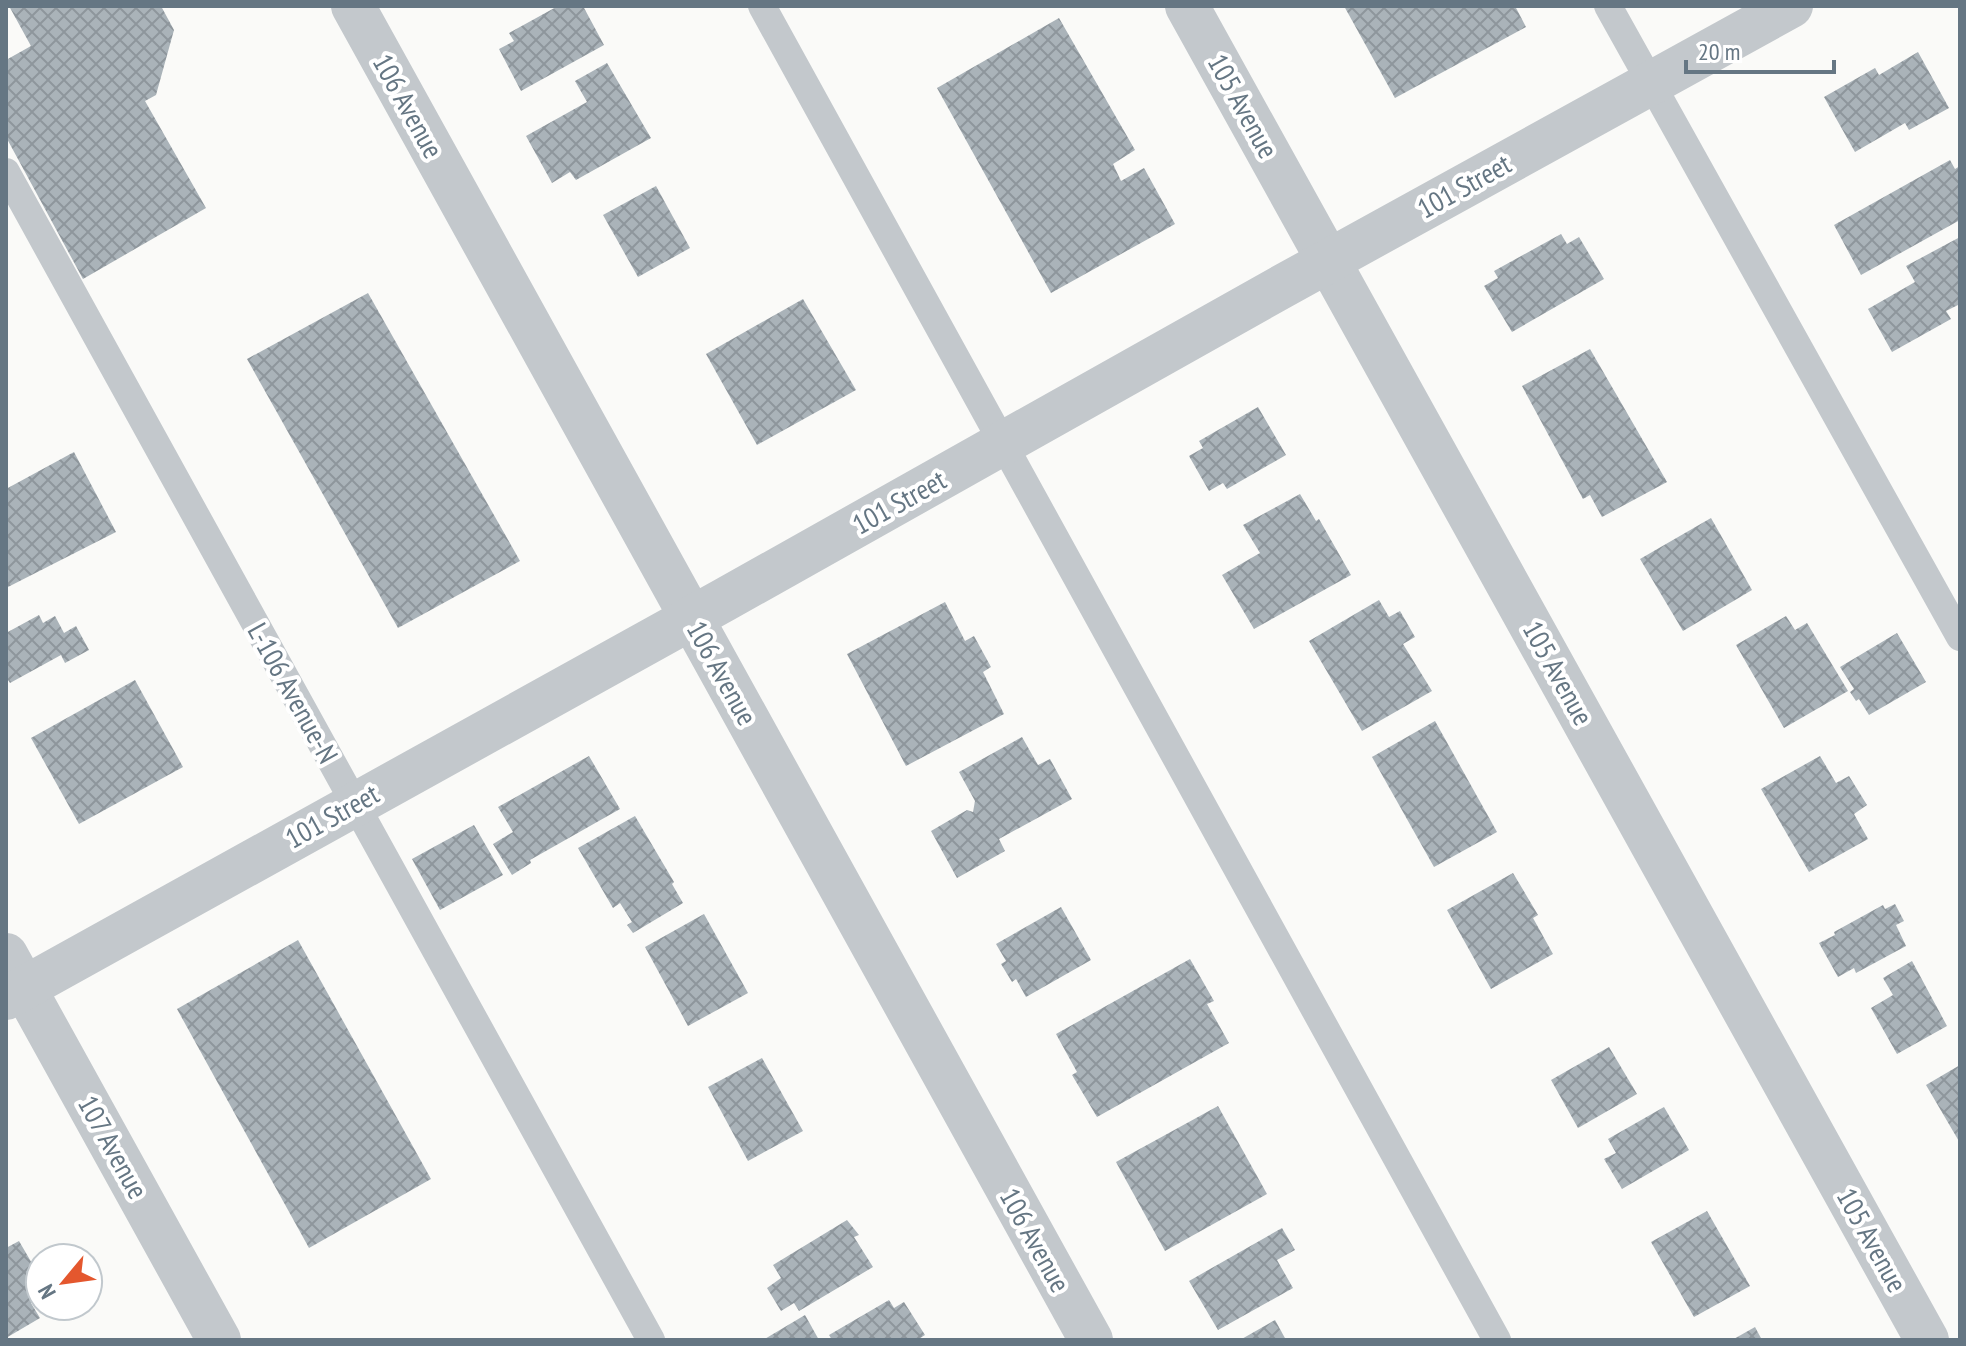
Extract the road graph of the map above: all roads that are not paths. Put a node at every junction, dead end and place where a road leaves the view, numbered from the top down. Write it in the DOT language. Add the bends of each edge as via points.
graph roads {
  1 [pos="353,6"];
  2 [pos="762,6"];
  3 [pos="1187,6"];
  4 [pos="1608,6"];
  5 [pos="1791,6"];
  6 [pos="1651,83"];
  7 [pos="6,172"];
  8 [pos="1330,260"];
  9 [pos="1004,443"];
  10 [pos="692,618"];
  11 [pos="1960,637"];
  12 [pos="355,804"];
  13 [pos="12,980"];
  14 [pos="219,1340"];
  15 [pos="651,1340"];
  16 [pos="1091,1340"];
  17 [pos="1497,1340"];
  18 [pos="1927,1340"];
  1 -- 10 [label="street, 106 Avenue"];
  2 -- 9 [label="lane"];
  3 -- 8 [label="street, 105 Avenue"];
  4 -- 6 [label="lane"];
  5 -- 6 [label="street, 101 Street"];
  6 -- 8 [label="street, 101 Street"];
  6 -- 11 [label="lane"];
  7 -- 12 [label="lane, L-106 Avenue-N"];
  8 -- 9 [label="street, 101 Street"];
  8 -- 18 [label="street, 105 Avenue"];
  9 -- 10 [label="street, 101 Street"];
  9 -- 17 [label="lane"];
  10 -- 12 [label="street, 101 Street"];
  10 -- 16 [label="street, 106 Avenue"];
  12 -- 13 [label="street, 101 Street"];
  12 -- 15 [label="lane, L-106 Avenue-N"];
  13 -- 14 [label="street, 107 Avenue"];
}
